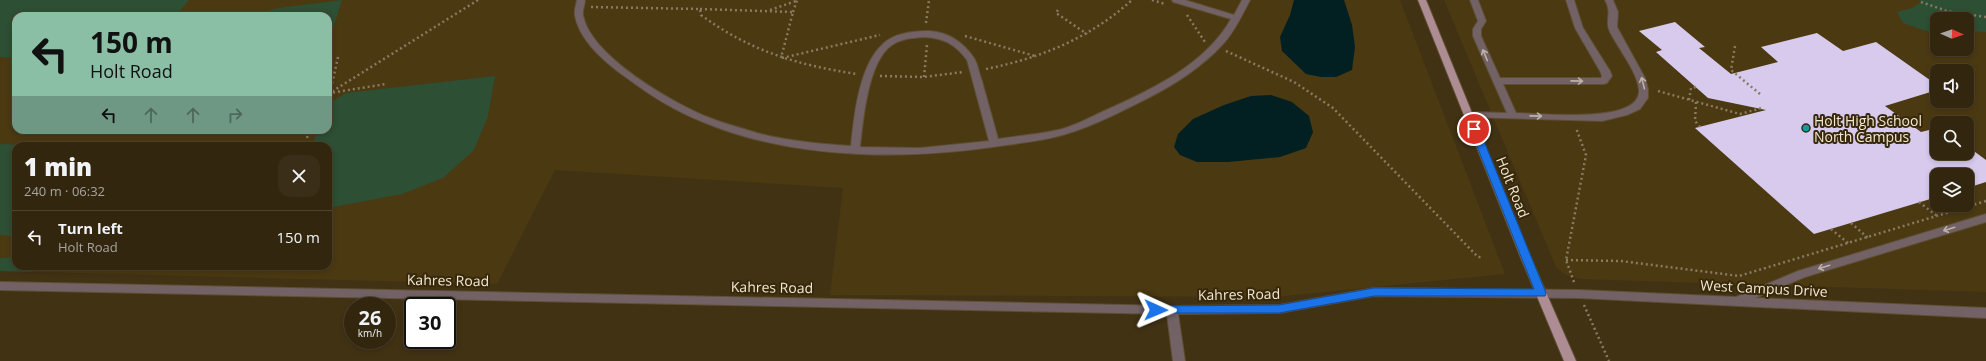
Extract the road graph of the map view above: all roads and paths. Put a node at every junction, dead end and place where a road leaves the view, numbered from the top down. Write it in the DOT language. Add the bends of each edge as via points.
graph roads {
  1 [pos="478,0"];
  2 [pos="797,0"];
  3 [pos="930,0"];
  4 [pos="1132,0"];
  5 [pos="1152,0"];
  6 [pos="1246,0"];
  7 [pos="1422,0"];
  8 [pos="1474,0"];
  9 [pos="1570,0"];
  10 [pos="1609,0"];
  11 [pos="1921,2"];
  12 [pos="581,3"];
  13 [pos="1174,3"];
  14 [pos="700,9"];
  15 [pos="1058,10"];
  16 [pos="768,11"];
  17 [pos="1184,11"];
  18 [pos="793,12"];
  19 [pos="1236,18"];
  20 [pos="1986,18"];
  21 [pos="926,28"];
  22 [pos="883,34"];
  23 [pos="1087,34"];
  24 [pos="959,36"];
  25 [pos="927,41"];
  26 [pos="1215,46"];
  27 [pos="1735,46"];
  28 [pos="1036,56"];
  29 [pos="338,57"];
  30 [pos="781,58"];
  31 [pos="974,71"];
  32 [pos="869,75"];
  33 [pos="924,76"];
  34 [pos="332,81"];
  35 [pos="1496,81"];
  36 [pos="386,84"];
  37 [pos="1696,87"];
  38 [pos="332,91"];
  39 [pos="1658,91"];
  40 [pos="332,93"];
  41 [pos="1760,94"];
  42 [pos="1689,100"];
  43 [pos="1696,102"];
  44 [pos="1762,108"];
  45 [pos="1469,115"];
  46 [pos="1513,116"];
  47 [pos="1570,117"];
  48 [pos="1700,127"];
  49 [pos="308,134"];
  50 [pos="307,138"];
  51 [pos="995,144"];
  52 [pos="855,150"];
  53 [pos="1986,201"];
  54 [pos="1919,202"];
  55 [pos="1938,217"];
  56 [pos="1986,218"];
  57 [pos="1851,223"];
  58 [pos="1831,229"];
  59 [pos="1868,238"];
  60 [pos="1849,244"];
  61 [pos="1483,259"];
  62 [pos="1566,260"];
  63 [pos="0,286"];
  64 [pos="1541,293"];
  65 [pos="1579,294"];
  66 [pos="1737,302"];
  67 [pos="1172,310"];
  68 [pos="1986,313"];
  69 [pos="1179,361"];
  70 [pos="1570,361"];
  71 [pos="1609,361"];
  1 -- 38 [label="path"];
  2 -- 16 [label="path"];
  2 -- 18 [label="path"];
  3 -- 21 [label="path"];
  4 -- 23 [label="path" via="1111,19"];
  5 -- 13 [label="path"];
  6 -- 19 [label="street"];
  7 -- 45 [label="main road, Holt Road"];
  35 -- 8 [label="street, one-way" via="1477,36 1482,17"];
  35 -- 9 [label="street, one-way" via="1604,81 1607,76 1605,71 1576,21"];
  47 -- 10 [label="street, one-way" via="1602,118 1622,115 1635,109 1644,99 1645,88 1640,75 1612,24 1614,12"];
  11 -- 20 [label="path" via="1947,11"];
  12 -- 14 [label="path"];
  12 -- 52 [label="street" via="579,15 586,31 605,55 635,82 678,107 753,135 809,147"];
  13 -- 19 [label="street"];
  14 -- 16 [label="path"];
  14 -- 30 [label="path" via="701,15 727,35"];
  15 -- 23 [label="path" via="1056,13"];
  16 -- 18 [label="path"];
  17 -- 26 [label="path" via="1204,41"];
  18 -- 30 [label="path"];
  19 -- 26 [label="street"];
  22 -- 30 [label="path"];
  23 -- 28 [label="path"];
  24 -- 28 [label="path"];
  25 -- 33 [label="path"];
  26 -- 51 [label="street" via="1163,87 1131,103 1067,130"];
  26 -- 61 [label="path" via="1294,82 1333,108 1478,257"];
  27 -- 41 [label="path" via="1731,70"];
  28 -- 31 [label="path"];
  29 -- 34 [label="path"];
  30 -- 32 [label="path" via="812,67"];
  31 -- 32 [label="street" via="971,60 963,48 952,39 934,34 913,34 885,46 876,56"];
  31 -- 33 [label="path"];
  31 -- 51 [label="street"];
  32 -- 33 [label="path"];
  32 -- 52 [label="street" via="858,121"];
  35 -- 46 [label="street"];
  36 -- 40 [label="path"];
  37 -- 42 [label="path" via="1691,88"];
  39 -- 42 [label="path"];
  42 -- 43 [label="path"];
  43 -- 44 [label="path" via="1740,114"];
  43 -- 48 [label="path" via="1695,122"];
  45 -- 46 [label="street"];
  45 -- 64 [label="main road, Holt Road"];
  46 -- 47 [label="street, one-way"];
  47 -- 62 [label="path" via="1586,155"];
  49 -- 50 [label="path"];
  51 -- 52 [label="street" via="939,151"];
  53 -- 55 [label="path"];
  54 -- 55 [label="path"];
  55 -- 59 [label="path"];
  56 -- 66 [label="street, one-way" via="1802,274 1745,296"];
  57 -- 59 [label="path"];
  58 -- 60 [label="path"];
  59 -- 60 [label="path"];
  60 -- 62 [label="path" via="1739,276 1621,261"];
  62 -- 65 [label="path"];
  63 -- 67 [label="street, Kahres Road"];
  64 -- 65 [label="street, West Campus Drive"];
  64 -- 67 [label="street, Kahres Road" via="1374,292 1279,309"];
  64 -- 70 [label="main road, Holt Road"];
  65 -- 66 [label="street, West Campus Drive"];
  65 -- 71 [label="path"];
  66 -- 68 [label="street, West Campus Drive"];
  67 -- 69 [label="street"];
}
